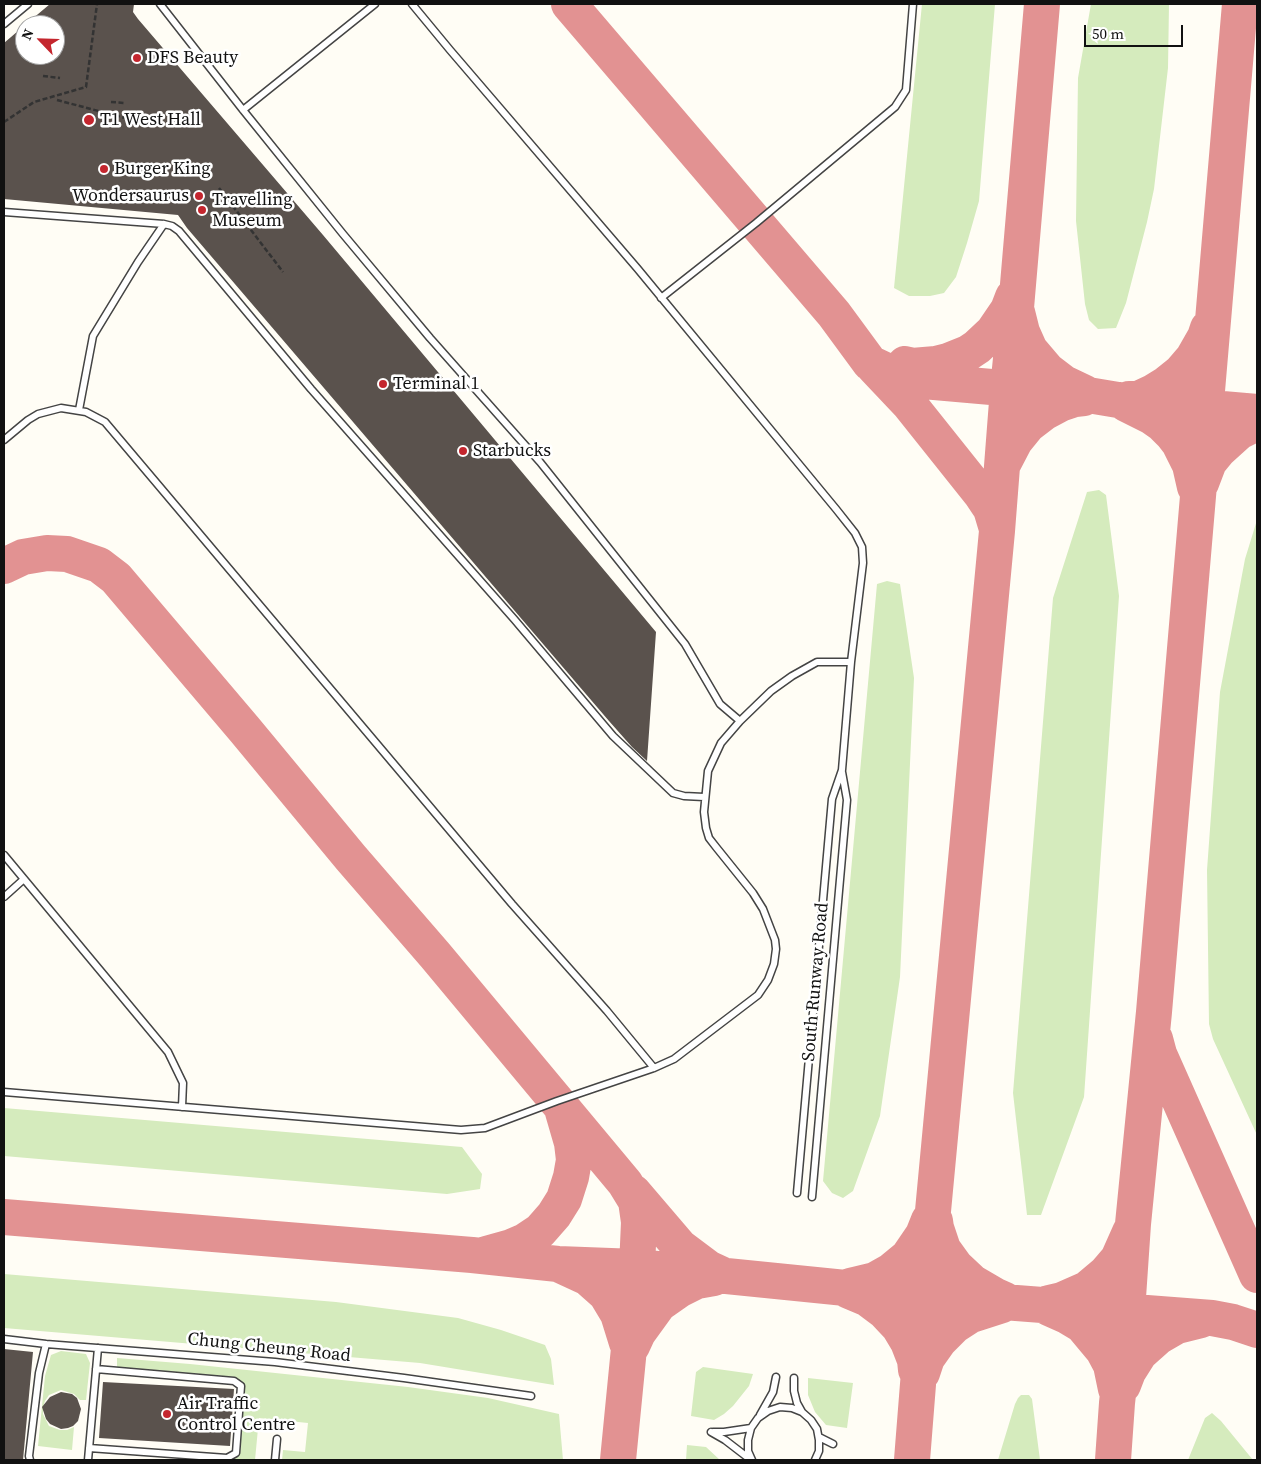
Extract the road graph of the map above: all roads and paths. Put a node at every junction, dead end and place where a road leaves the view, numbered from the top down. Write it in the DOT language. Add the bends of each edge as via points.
graph roads {
  1 [pos="28,4"];
  2 [pos="97,4"];
  3 [pos="160,4"];
  4 [pos="375,4"];
  5 [pos="412,4"];
  6 [pos="913,4"];
  7 [pos="4,24"];
  8 [pos="43,76"];
  9 [pos="60,78"];
  10 [pos="57,100"];
  11 [pos="111,102"];
  12 [pos="126,103"];
  13 [pos="243,110"];
  14 [pos="4,122"];
  15 [pos="140,122"];
  16 [pos="219,188"];
  17 [pos="4,212"];
  18 [pos="164,224"];
  19 [pos="283,272"];
  20 [pos="661,298"];
  21 [pos="79,410"];
  22 [pos="4,440"];
  23 [pos="851,662"];
  24 [pos="740,721"];
  25 [pos="842,770"];
  26 [pos="704,797"];
  27 [pos="4,855"];
  28 [pos="24,879"];
  29 [pos="4,897"];
  30 [pos="654,1068"];
  31 [pos="4,1092"];
  32 [pos="182,1107"];
  33 [pos="796,1193"];
  34 [pos="812,1197"];
  35 [pos="4,1340"];
  36 [pos="46,1344"];
  37 [pos="98,1348"];
  38 [pos="96,1369"];
  39 [pos="776,1376"];
  40 [pos="794,1378"];
  41 [pos="531,1396"];
  42 [pos="802,1412"];
  43 [pos="758,1418"];
  44 [pos="751,1428"];
  45 [pos="819,1437"];
  46 [pos="277,1438"];
  47 [pos="833,1444"];
  48 [pos="89,1448"];
  49 [pos="30,1460"];
  50 [pos="88,1460"];
  51 [pos="275,1460"];
  52 [pos="752,1460"];
  53 [pos="815,1460"];
  1 -- 7 [label="lane"];
  2 -- 14 [label="path" via="86,87 34,102"];
  3 -- 13 [label="lane"];
  4 -- 13 [label="lane"];
  5 -- 20 [label="lane, South Runway Road"];
  6 -- 20 [label="lane" via="906,90 895,107"];
  8 -- 9 [label="path"];
  10 -- 15 [label="path"];
  11 -- 12 [label="path"];
  13 -- 24 [label="lane" via="430,338 540,462 685,644 720,704"];
  16 -- 19 [label="path"];
  17 -- 18 [label="lane"];
  18 -- 21 [label="lane" via="93,336"];
  18 -- 26 [label="lane" via="180,231 310,388 613,736 672,793"];
  20 -- 23 [label="lane, South Runway Road" via="855,533 862,547 863,562"];
  21 -- 22 [label="lane" via="61,408 38,414"];
  21 -- 30 [label="lane" via="105,422"];
  23 -- 24 [label="lane" via="817,662 772,691"];
  23 -- 25 [label="lane, South Runway Road"];
  24 -- 26 [label="lane" via="714,757"];
  25 -- 33 [label="lane, South Runway Road" via="832,799"];
  25 -- 34 [label="lane, South Runway Road" via="847,800"];
  26 -- 30 [label="lane" via="709,838 753,893 770,924 776,940 774,964 758,995 674,1059"];
  27 -- 28 [label="lane"];
  28 -- 29 [label="lane"];
  28 -- 32 [label="lane" via="168,1052 184,1083"];
  30 -- 32 [label="lane" via="484,1128 461,1130"];
  31 -- 32 [label="lane"];
  35 -- 36 [label="lane, Chung Cheung Road"];
  36 -- 37 [label="lane, Chung Cheung Road"];
  36 -- 49 [label="lane" via="39,1373"];
  37 -- 38 [label="lane"];
  37 -- 41 [label="lane, Chung Cheung Road" via="274,1362"];
  38 -- 48 [label="lane"];
  38 -- 48 [label="lane" via="234,1381 241,1386 236,1453 227,1458"];
  39 -- 43 [label="lane" via="773,1392"];
  40 -- 42 [label="lane" via="794,1391"];
  42 -- 43 [label="lane" via="780,1407"];
  42 -- 45 [label="lane" via="811,1420"];
  43 -- 44 [label="lane"];
  44 -- 52 [label="lane" via="748,1450"];
  44 -- 52 [label="lane" via="711,1432"];
  45 -- 47 [label="lane"];
  45 -- 53 [label="lane"];
  46 -- 51 [label="lane"];
  48 -- 50 [label="lane"];
}
